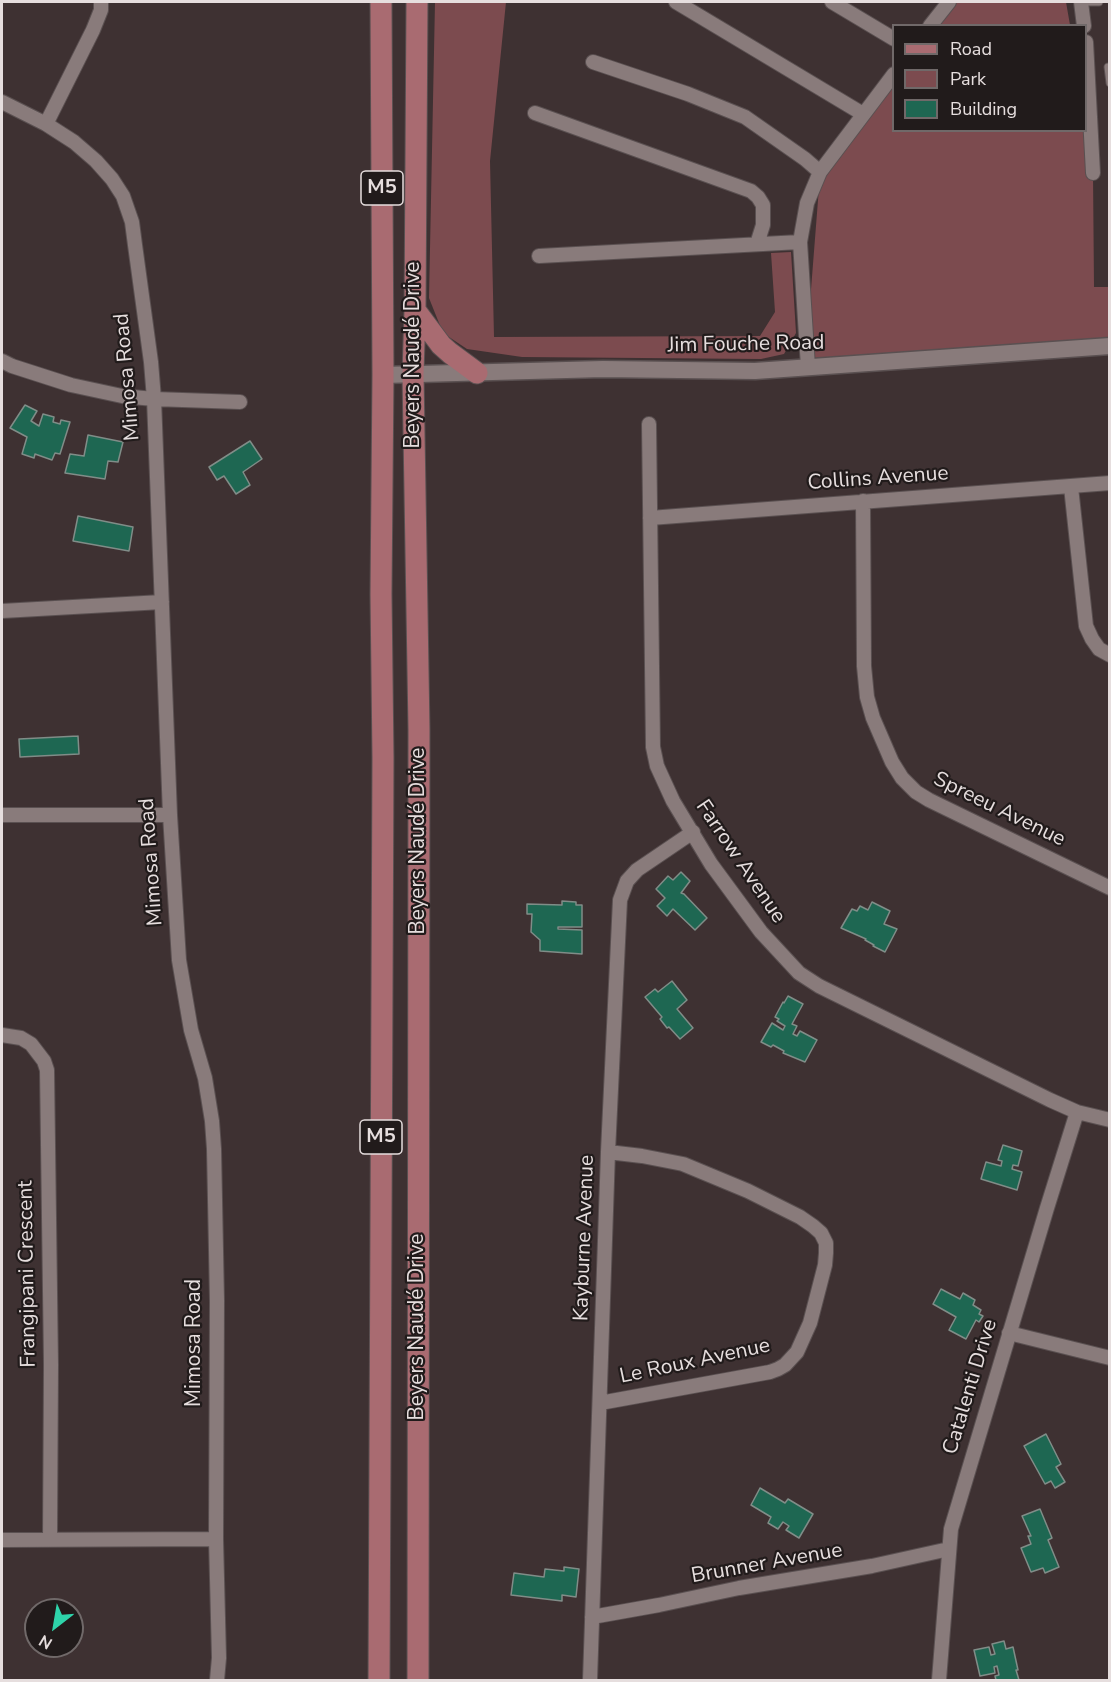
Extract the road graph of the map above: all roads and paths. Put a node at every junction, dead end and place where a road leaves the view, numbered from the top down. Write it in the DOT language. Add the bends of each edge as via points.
graph roads {
  1 [pos="101,2"];
  2 [pos="381,2"];
  3 [pos="417,2"];
  4 [pos="676,2"];
  5 [pos="832,2"];
  6 [pos="949,2"];
  7 [pos="1081,2"];
  8 [pos="1099,2"];
  9 [pos="932,24"];
  10 [pos="1084,24"];
  11 [pos="892,38"];
  12 [pos="1087,61"];
  13 [pos="593,62"];
  14 [pos="1108,67"];
  15 [pos="892,77"];
  16 [pos="1110,83"];
  17 [pos="2,102"];
  18 [pos="535,113"];
  19 [pos="863,114"];
  20 [pos="46,124"];
  21 [pos="820,172"];
  22 [pos="1093,173"];
  23 [pos="800,242"];
  24 [pos="757,244"];
  25 [pos="539,256"];
  26 [pos="415,310"];
  27 [pos="1110,346"];
  28 [pos="2,361"];
  29 [pos="808,367"];
  30 [pos="412,374"];
  31 [pos="477,374"];
  32 [pos="383,375"];
  33 [pos="154,399"];
  34 [pos="240,402"];
  35 [pos="649,424"];
  36 [pos="1110,483"];
  37 [pos="1071,487"];
  38 [pos="863,501"];
  39 [pos="650,518"];
  40 [pos="162,602"];
  41 [pos="2,611"];
  42 [pos="1110,655"];
  43 [pos="2,815"];
  44 [pos="170,815"];
  45 [pos="693,832"];
  46 [pos="1110,888"];
  47 [pos="2,1035"];
  48 [pos="1077,1112"];
  49 [pos="1110,1120"];
  50 [pos="609,1152"];
  51 [pos="1009,1333"];
  52 [pos="1110,1358"];
  53 [pos="600,1403"];
  54 [pos="50,1539"];
  55 [pos="216,1539"];
  56 [pos="2,1540"];
  57 [pos="949,1549"];
  58 [pos="592,1617"];
  59 [pos="217,1680"];
  60 [pos="379,1680"];
  61 [pos="418,1680"];
  62 [pos="590,1680"];
  63 [pos="939,1680"];
  1 -- 20 [label="street" via="93,30"];
  2 -- 32 [label="main road, Beyers Naudé Drive / M5"];
  3 -- 26 [label="main road, Beyers Naudé Drive / M5"];
  4 -- 19 [label="street"];
  5 -- 11 [label="street"];
  6 -- 9 [label="street"];
  7 -- 8 [label="lane"];
  7 -- 10 [label="street"];
  12 -- 22 [label="street"];
  13 -- 21 [label="street" via="745,117"];
  14 -- 16 [label="lane"];
  15 -- 19 [label="street"];
  17 -- 20 [label="street, Mimosa Road"];
  18 -- 24 [label="street" via="751,191 763,205 763,225"];
  19 -- 21 [label="street"];
  20 -- 33 [label="street, Mimosa Road" via="96,161 123,196 132,222"];
  21 -- 23 [label="street" via="807,203"];
  23 -- 24 [label="street"];
  23 -- 29 [label="street"];
  24 -- 25 [label="street"];
  26 -- 30 [label="main road, Beyers Naudé Drive / M5"];
  26 -- 31 [label="main road" via="441,345"];
  27 -- 29 [label="street, Jim Fouche Road"];
  28 -- 33 [label="street" via="71,385"];
  29 -- 31 [label="street, Jim Fouche Road"];
  30 -- 31 [label="street, Jim Fouche Road"];
  30 -- 32 [label="street, Jim Fouche Road"];
  30 -- 61 [label="main road, Beyers Naudé Drive / M5" via="418,730"];
  32 -- 60 [label="main road, Beyers Naudé Drive / M5"];
  33 -- 34 [label="street"];
  33 -- 40 [label="street, Mimosa Road"];
  35 -- 39 [label="street, Farrow Avenue"];
  36 -- 37 [label="street, Collins Avenue"];
  37 -- 38 [label="street, Collins Avenue"];
  37 -- 42 [label="street" via="1086,626 1099,649"];
  38 -- 39 [label="street, Collins Avenue"];
  38 -- 46 [label="street, Spreeu Avenue" via="867,698 902,778 929,800"];
  39 -- 45 [label="street, Farrow Avenue" via="652,747 664,783"];
  40 -- 41 [label="street"];
  40 -- 44 [label="street, Mimosa Road"];
  43 -- 44 [label="street"];
  44 -- 55 [label="street, Mimosa Road" via="179,960 191,1030 205,1078 214,1149"];
  45 -- 48 [label="street, Farrow Avenue" via="760,933 799,973 839,997"];
  45 -- 50 [label="street, Kayburne Avenue" via="637,870 627,881 620,900"];
  47 -- 54 [label="street, Frangipani Crescent" via="31,1044 47,1070"];
  48 -- 49 [label="street, Farrow Avenue"];
  48 -- 51 [label="street, Catalenti Drive"];
  50 -- 53 [label="street, Kayburne Avenue"];
  50 -- 53 [label="street, Le Roux Avenue" via="683,1164 748,1191 813,1226 826,1243 826,1253 810,1323 797,1352 778,1370"];
  51 -- 52 [label="street"];
  51 -- 57 [label="street, Catalenti Drive" via="951,1529"];
  53 -- 58 [label="street, Kayburne Avenue"];
  54 -- 55 [label="street"];
  54 -- 56 [label="street"];
  55 -- 59 [label="street, Mimosa Road"];
  57 -- 58 [label="street, Brunner Avenue"];
  57 -- 63 [label="street, Catalenti Drive"];
  58 -- 62 [label="street, Kayburne Avenue"];
}
